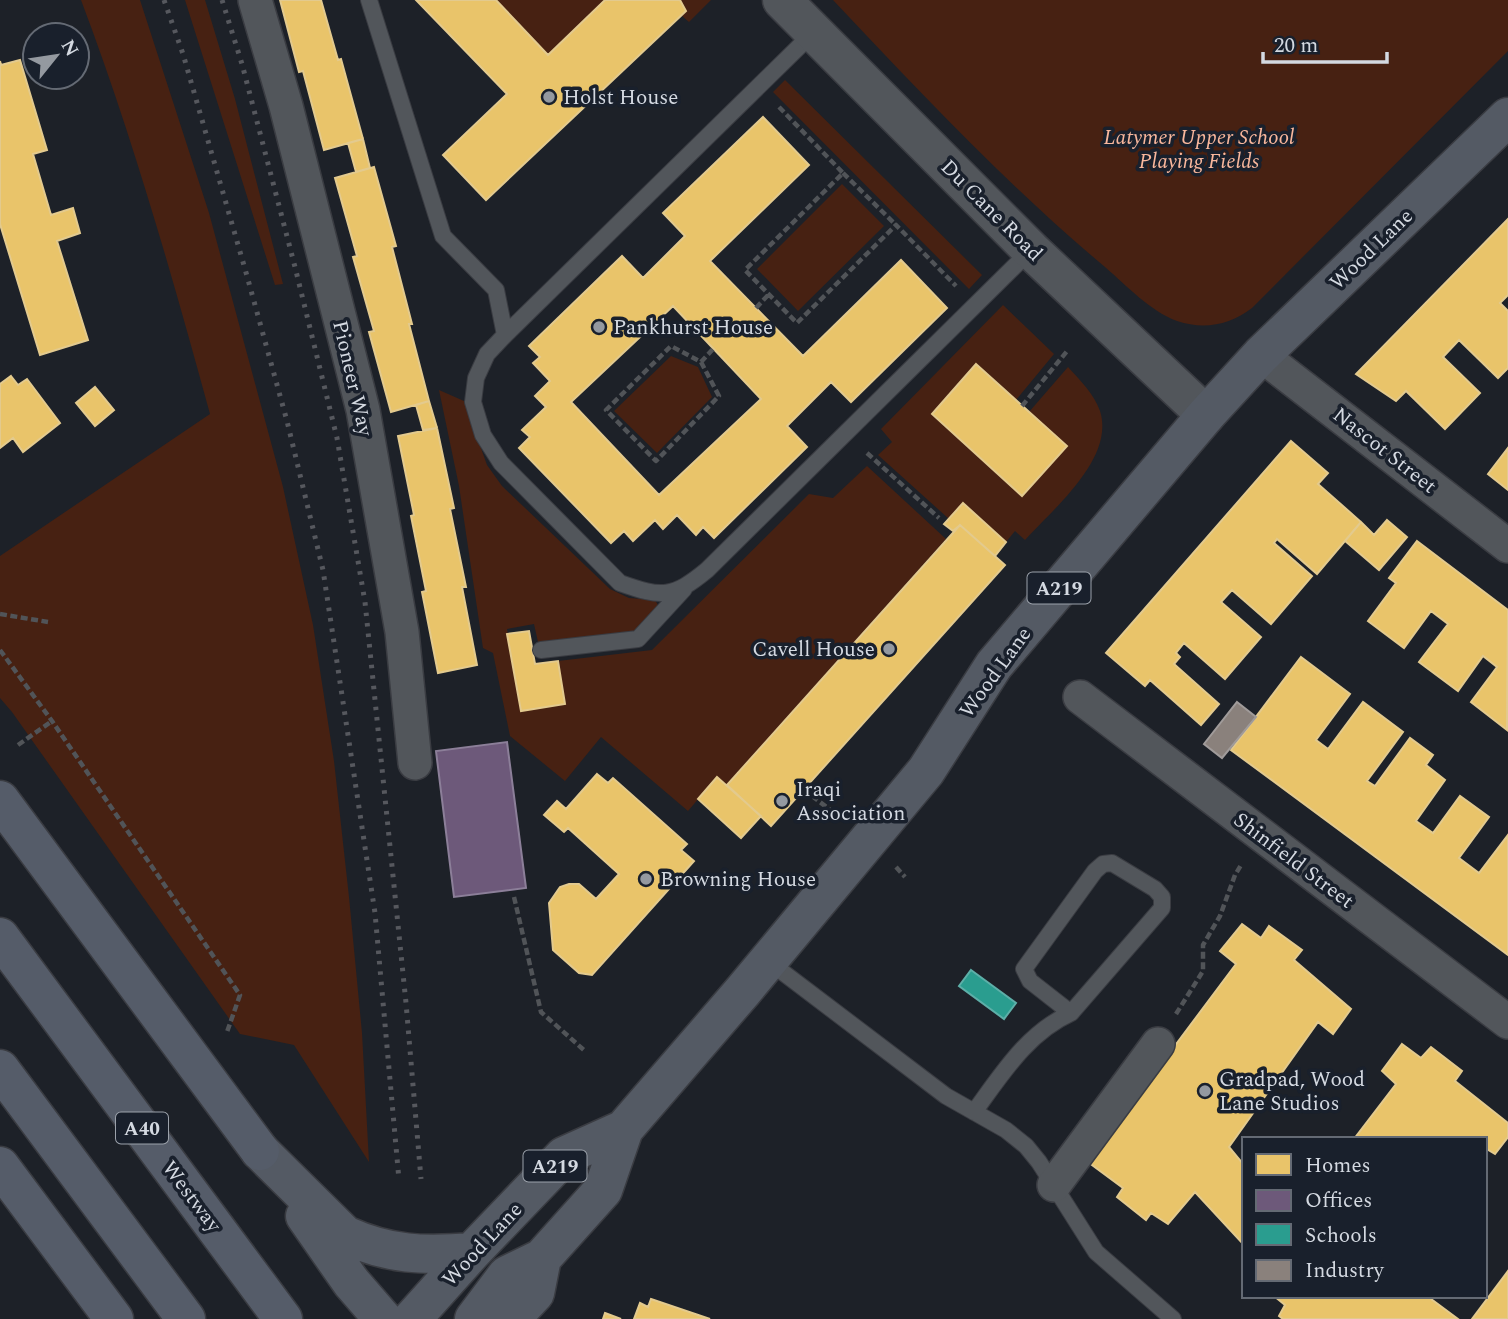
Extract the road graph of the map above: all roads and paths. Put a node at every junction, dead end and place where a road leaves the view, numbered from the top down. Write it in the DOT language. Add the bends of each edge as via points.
graph roads {
  1 [pos="255,0"];
  2 [pos="369,0"];
  3 [pos="782,0"];
  4 [pos="814,32"];
  5 [pos="758,86"];
  6 [pos="1508,117"];
  7 [pos="844,173"];
  8 [pos="896,225"];
  9 [pos="1031,250"];
  10 [pos="769,294"];
  11 [pos="976,305"];
  12 [pos="756,308"];
  13 [pos="505,335"];
  14 [pos="713,349"];
  15 [pos="1068,350"];
  16 [pos="1261,355"];
  17 [pos="701,362"];
  18 [pos="1022,406"];
  19 [pos="1206,415"];
  20 [pos="846,434"];
  21 [pos="939,518"];
  22 [pos="1508,546"];
  23 [pos="686,587"];
  24 [pos="0,614"];
  25 [pos="48,622"];
  26 [pos="0,650"];
  27 [pos="541,650"];
  28 [pos="1080,697"];
  29 [pos="52,721"];
  30 [pos="18,745"];
  31 [pos="415,763"];
  32 [pos="812,796"];
  33 [pos="0,800"];
  34 [pos="837,816"];
  35 [pos="1262,835"];
  36 [pos="514,897"];
  37 [pos="0,937"];
  38 [pos="768,961"];
  39 [pos="1072,1013"];
  40 [pos="1508,1022"];
  41 [pos="227,1032"];
  42 [pos="1158,1044"];
  43 [pos="585,1051"];
  44 [pos="0,1069"];
  45 [pos="974,1112"];
  46 [pos="624,1129"];
  47 [pos="260,1151"];
  48 [pos="0,1166"];
  49 [pos="1054,1185"];
  50 [pos="472,1252"];
  51 [pos="542,1258"];
  52 [pos="114,1319"];
  53 [pos="186,1319"];
  54 [pos="283,1319"];
  55 [pos="383,1319"];
  56 [pos="412,1319"];
  57 [pos="474,1319"];
  58 [pos="511,1319"];
  59 [pos="1172,1319"];
  1 -- 31 [label="street, Pioneer Way" via="363,410 402,632"];
  2 -- 13 [label="lane" via="443,236 496,290"];
  3 -- 4 [label="street, Du Cane Road"];
  4 -- 5 [label="lane"];
  4 -- 9 [label="street, Du Cane Road"];
  5 -- 7 [label="path"];
  5 -- 13 [label="lane"];
  6 -- 16 [label="main road, Wood Lane / A219"];
  7 -- 8 [label="path"];
  7 -- 10 [label="path" via="745,270"];
  8 -- 10 [label="path" via="797,323"];
  8 -- 11 [label="path"];
  9 -- 11 [label="lane"];
  9 -- 19 [label="street, Du Cane Road"];
  10 -- 12 [label="path"];
  11 -- 20 [label="lane"];
  13 -- 23 [label="lane" via="487,354 476,379 473,402 483,435 501,463 620,583 668,594"];
  14 -- 17 [label="path"];
  15 -- 18 [label="path"];
  16 -- 19 [label="main road, Wood Lane / A219"];
  16 -- 22 [label="street, Nascot Street"];
  17 -- 17 [label="path" via="671,346 606,410 656,461 719,396"];
  19 -- 38 [label="main road, Wood Lane / A219" via="994,665 926,771"];
  20 -- 21 [label="path"];
  20 -- 23 [label="lane"];
  23 -- 27 [label="lane" via="638,639"];
  24 -- 25 [label="path"];
  26 -- 29 [label="path"];
  28 -- 35 [label="street, Shinfield Street"];
  29 -- 30 [label="path"];
  29 -- 41 [label="path" via="240,995"];
  32 -- 34 [label="path"];
  33 -- 47 [label="highway"];
  35 -- 40 [label="street, Shinfield Street"];
  35 -- 42 [label="path" via="1235,875 1203,945 1203,971"];
  36 -- 43 [label="path" via="541,1012"];
  37 -- 54 [label="highway, Westway / A40"];
  38 -- 45 [label="lane" via="946,1096"];
  38 -- 46 [label="main road, Wood Lane / A219"];
  39 -- 39 [label="lane" via="1162,908 1155,889 1112,863 1095,871 1024,969 1030,981"];
  39 -- 45 [label="lane" via="1056,1020 1013,1057"];
  42 -- 49 [label="street"];
  44 -- 53 [label="highway"];
  45 -- 49 [label="lane" via="1026,1146"];
  46 -- 50 [label="main road, Wood Lane / A219" via="564,1156"];
  46 -- 51 [label="main road, Wood Lane / A219" via="603,1190"];
  47 -- 50 [label="main road" via="345,1235 411,1255"];
  47 -- 55 [label="main road"];
  48 -- 52 [label="highway"];
  49 -- 59 [label="lane" via="1096,1252"];
  50 -- 56 [label="main road, Wood Lane / A219"];
  51 -- 57 [label="main road, Wood Lane / A219" via="507,1275"];
  51 -- 58 [label="main road" via="535,1293"];
}
